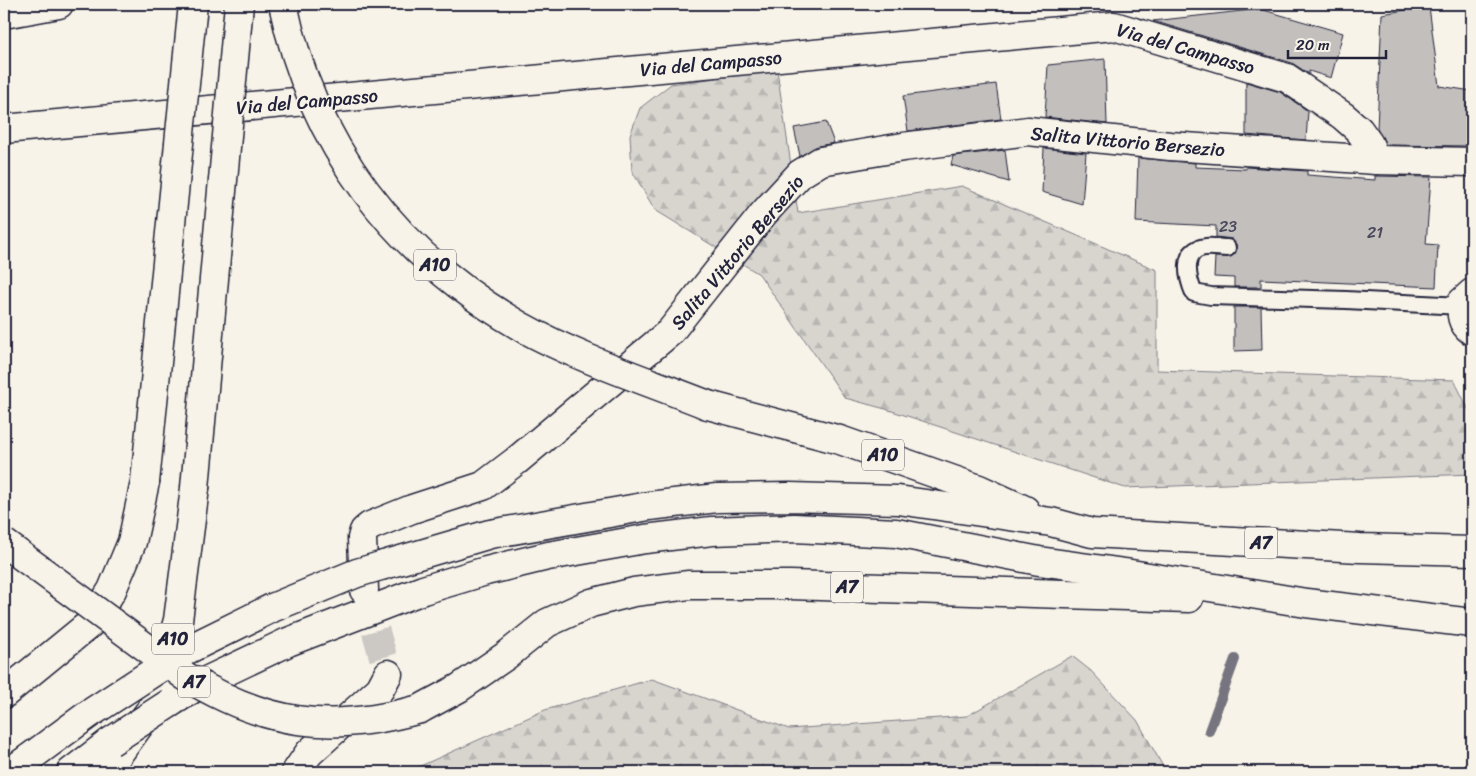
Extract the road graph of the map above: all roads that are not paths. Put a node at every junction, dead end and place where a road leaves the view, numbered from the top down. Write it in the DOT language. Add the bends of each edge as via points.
graph roads {
  1 [pos="60,4"];
  2 [pos="193,4"];
  3 [pos="238,4"];
  4 [pos="283,4"];
  5 [pos="4,14"];
  6 [pos="4,129"];
  7 [pos="1376,160"];
  8 [pos="1472,162"];
  9 [pos="1227,248"];
  10 [pos="1467,300"];
  11 [pos="1472,331"];
  12 [pos="1051,522"];
  13 [pos="4,543"];
  14 [pos="1472,551"];
  15 [pos="364,590"];
  16 [pos="1306,603"];
  17 [pos="1472,623"];
  18 [pos="388,674"];
  19 [pos="4,694"];
  20 [pos="10,772"];
  21 [pos="71,772"];
  22 [pos="103,772"];
  23 [pos="296,772"];
  1 -- 5 [label="main road"];
  2 -- 19 [label="main road, bridge" via="145,482 132,542 112,590 92,622"];
  3 -- 22 [label="main road, A10, bridge" via="194,488 178,620 154,705"];
  4 -- 12 [label="main road, A10, bridge" via="302,75 339,154 386,219 418,251 486,304 520,326 571,350 708,405 840,440 979,489"];
  6 -- 7 [label="main road, Via del Campasso" via="1114,26 1287,78 1344,116 1359,130"];
  7 -- 8 [label="main road"];
  7 -- 15 [label="main road, Salita Vittorio Bersezio" via="1170,146 1028,131 821,161 800,174 764,214 670,332 516,461 483,486 412,509 364,530"];
  9 -- 10 [label="lane" via="1204,246 1188,260 1187,271 1194,292 1211,296 1346,300"];
  10 -- 11 [label="main road" via="1461,316"];
  12 -- 14 [label="main road, A7" via="1092,533"];
  12 -- 20 [label="main road, A7, bridge" via="898,500 717,498 649,506 490,534 357,573 272,608 187,650 89,714"];
  13 -- 16 [label="main road, A7, bridge" via="211,692 238,705 275,716 329,723 359,722 420,709 459,688 547,622 591,603 634,592 689,585 790,585"];
  16 -- 17 [label="main road, A7"];
  16 -- 21 [label="main road, A7, bridge" via="1039,561 896,533 794,528 712,531 645,539 486,571 423,590 288,642 202,683 110,742"];
  18 -- 23 [label="main road" via="380,689 309,753"];
}
